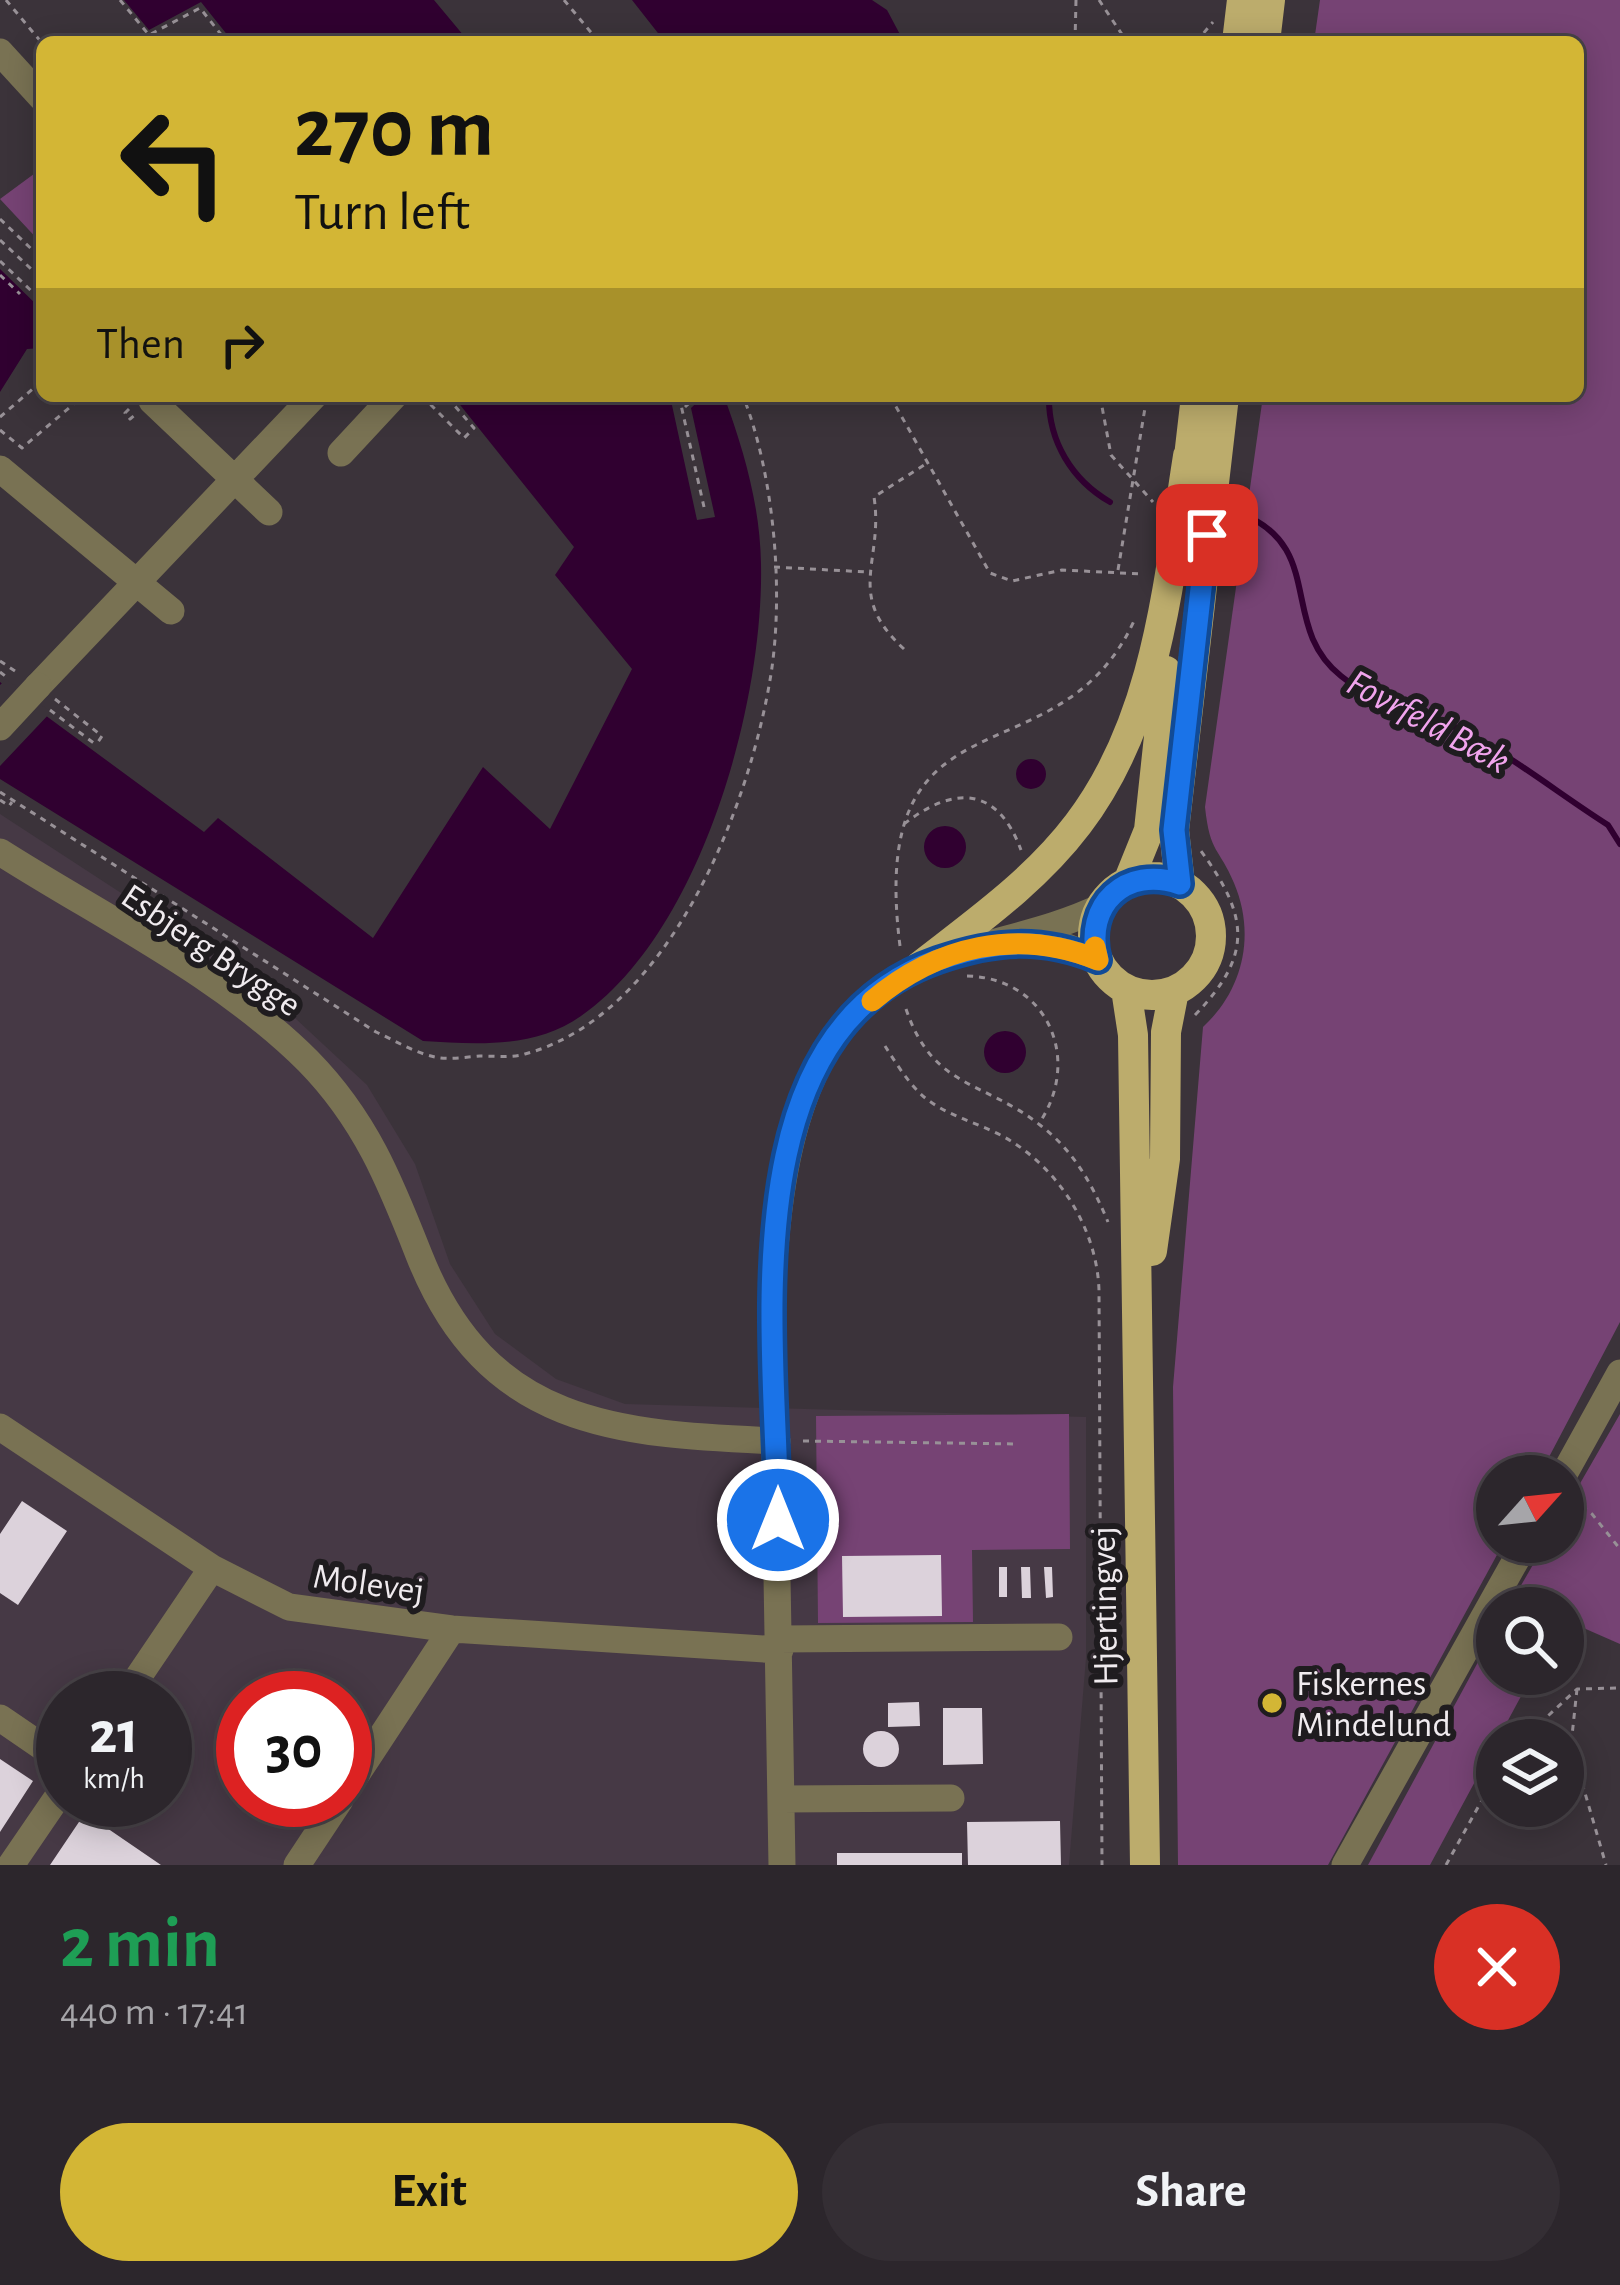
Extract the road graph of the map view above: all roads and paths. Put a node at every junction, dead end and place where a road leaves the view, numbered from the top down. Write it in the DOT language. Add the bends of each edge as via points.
graph roads {
  1 [pos="6,0"];
  2 [pos="120,0"];
  3 [pos="564,0"];
  4 [pos="1076,0"];
  5 [pos="1099,0"];
  6 [pos="1242,0"];
  7 [pos="1270,0"];
  8 [pos="1226,31"];
  9 [pos="36,36"];
  10 [pos="222,36"];
  11 [pos="594,36"];
  12 [pos="1075,36"];
  13 [pos="1123,36"];
  14 [pos="1266,36"];
  15 [pos="0,52"];
  16 [pos="36,91"];
  17 [pos="0,219"];
  18 [pos="0,240"];
  19 [pos="36,253"];
  20 [pos="0,261"];
  21 [pos="36,273"];
  22 [pos="0,275"];
  23 [pos="20,294"];
  24 [pos="36,295"];
  25 [pos="36,386"];
  26 [pos="76,402"];
  27 [pos="139,402"];
  28 [pos="308,402"];
  29 [pos="388,402"];
  30 [pos="428,402"];
  31 [pos="451,402"];
  32 [pos="680,402"];
  33 [pos="690,402"];
  34 [pos="745,402"];
  35 [pos="893,402"];
  36 [pos="1101,402"];
  37 [pos="1146,402"];
  38 [pos="1195,402"];
  39 [pos="1222,402"];
  40 [pos="682,409"];
  41 [pos="0,416"];
  42 [pos="0,430"];
  43 [pos="341,453"];
  44 [pos="1188,456"];
  45 [pos="926,464"];
  46 [pos="0,469"];
  47 [pos="1135,477"];
  48 [pos="235,479"];
  49 [pos="704,506"];
  50 [pos="1158,509"];
  51 [pos="269,512"];
  52 [pos="773,567"];
  53 [pos="867,572"];
  54 [pos="1118,572"];
  55 [pos="1150,574"];
  56 [pos="138,582"];
  57 [pos="1140,609"];
  58 [pos="171,611"];
  59 [pos="904,649"];
  60 [pos="0,727"];
  61 [pos="0,792"];
  62 [pos="0,800"];
  63 [pos="13,800"];
  64 [pos="902,825"];
  65 [pos="0,852"];
  66 [pos="1025,860"];
  67 [pos="1128,882"];
  68 [pos="1180,884"];
  69 [pos="1101,907"];
  70 [pos="1003,942"];
  71 [pos="910,956"];
  72 [pos="1098,960"];
  73 [pos="962,976"];
  74 [pos="1126,989"];
  75 [pos="1174,991"];
  76 [pos="911,998"];
  77 [pos="885,1046"];
  78 [pos="1139,1346"];
  79 [pos="1620,1372"];
  80 [pos="0,1427"];
  81 [pos="777,1441"];
  82 [pos="1016,1444"];
  83 [pos="1575,1455"];
  84 [pos="1584,1508"];
  85 [pos="1620,1549"];
  86 [pos="1514,1563"];
  87 [pos="212,1568"];
  88 [pos="452,1629"];
  89 [pos="1059,1637"];
  90 [pos="780,1644"];
  91 [pos="142,1671"];
  92 [pos="1620,1688"];
  93 [pos="1584,1690"];
  94 [pos="1572,1695"];
  95 [pos="1576,1695"];
  96 [pos="0,1718"];
  97 [pos="1545,1719"];
  98 [pos="36,1743"];
  99 [pos="372,1751"];
  100 [pos="951,1798"];
  101 [pos="781,1799"];
  102 [pos="1476,1810"];
  103 [pos="37,1827"];
  104 [pos="322,1827"];
  105 [pos="11,1865"];
  106 [pos="297,1865"];
  107 [pos="782,1865"];
  108 [pos="1102,1865"];
  109 [pos="1145,1865"];
  110 [pos="1346,1865"];
  111 [pos="1446,1865"];
  112 [pos="1606,1865"];
  1 -- 9 [label="path"];
  2 -- 10 [label="path" via="148,34 200,8"];
  3 -- 11 [label="path"];
  4 -- 12 [label="path"];
  5 -- 13 [label="path"];
  6 -- 8 [label="main road"];
  7 -- 14 [label="main road"];
  15 -- 16 [label="street"];
  17 -- 19 [label="path"];
  18 -- 21 [label="path"];
  20 -- 24 [label="path"];
  22 -- 23 [label="path"];
  25 -- 41 [label="path"];
  26 -- 42 [label="path" via="22,448"];
  27 -- 48 [label="street"];
  28 -- 48 [label="street"];
  29 -- 43 [label="street"];
  30 -- 31 [label="path" via="464,438 474,428"];
  32 -- 40 [label="path"];
  33 -- 40 [label="path"];
  34 -- 52 [label="path" via="768,486"];
  35 -- 45 [label="path"];
  36 -- 47 [label="path" via="1112,455"];
  37 -- 47 [label="path"];
  38 -- 44 [label="main road"];
  39 -- 68 [label="main road" via="1174,830"];
  40 -- 49 [label="path"];
  44 -- 67 [label="main road" via="1149,830"];
  44 -- 71 [label="main road" via="1162,620 1142,701 1110,775 1030,876"];
  45 -- 53 [label="path" via="874,497 878,522"];
  45 -- 54 [label="path" via="990,573 1012,580 1062,570"];
  46 -- 56 [label="street"];
  47 -- 50 [label="path"];
  47 -- 54 [label="path"];
  48 -- 51 [label="street"];
  48 -- 56 [label="street"];
  52 -- 53 [label="path"];
  52 -- 63 [label="path" via="771,676 732,820 695,897 652,964 593,1021 525,1054 435,1058 376,1032"];
  53 -- 59 [label="path" via="883,630"];
  54 -- 55 [label="path"];
  56 -- 58 [label="street"];
  56 -- 60 [label="street, bridge"];
  57 -- 64 [label="path" via="1095,680 1048,713 960,750 920,790"];
  61 -- 63 [label="path"];
  62 -- 63 [label="path"];
  64 -- 66 [label="path" via="945,797 983,801 1001,812"];
  64 -- 71 [label="path" via="892,882"];
  65 -- 81 [label="street, Esbjerg Brygge" via="260,1018 308,1061 377,1149 441,1303 510,1381 603,1427"];
  67 -- 68 [label="main road"];
  67 -- 69 [label="main road"];
  68 -- 75 [label="main road" via="1206,911 1211,930 1203,967"];
  69 -- 70 [label="street"];
  69 -- 72 [label="main road" via="1094,924"];
  70 -- 71 [label="street"];
  70 -- 72 [label="street" via="1067,947"];
  71 -- 81 [label="street" via="835,1040 805,1089 777,1200"];
  72 -- 74 [label="main road"];
  73 -- 76 [label="path" via="986,976 1029,997 1056,1035 1059,1082 1039,1124 948,1075 916,1038 903,1007"];
  74 -- 75 [label="main road"];
  74 -- 78 [label="main road, Hjertingvej"];
  75 -- 78 [label="main road, Hjertingvej" via="1165,1159"];
  77 -- 108 [label="path" via="922,1095 1043,1166 1093,1246"];
  78 -- 109 [label="main road, Hjertingvej"];
  79 -- 83 [label="street"];
  80 -- 87 [label="street, Molevej"];
  81 -- 82 [label="path"];
  81 -- 90 [label="street"];
  84 -- 85 [label="path"];
  86 -- 110 [label="street"];
  87 -- 88 [label="street, Molevej" via="289,1607"];
  87 -- 91 [label="street"];
  88 -- 90 [label="street, Molevej"];
  88 -- 99 [label="street"];
  89 -- 90 [label="street, Molevej"];
  90 -- 101 [label="street"];
  92 -- 93 [label="path"];
  94 -- 97 [label="path"];
  95 -- 112 [label="path" via="1571,1745"];
  96 -- 98 [label="street"];
  100 -- 101 [label="street"];
  101 -- 107 [label="street"];
  102 -- 111 [label="path"];
  103 -- 105 [label="street"];
  104 -- 106 [label="street"];
}
